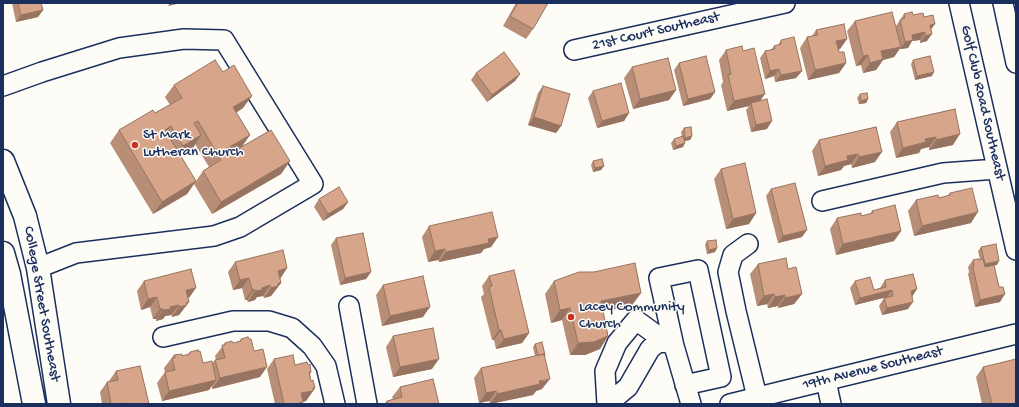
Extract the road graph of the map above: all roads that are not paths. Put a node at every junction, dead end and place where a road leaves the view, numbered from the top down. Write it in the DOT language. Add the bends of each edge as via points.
graph roads {
  1 [pos="785,3"];
  2 [pos="959,3"];
  3 [pos="1003,3"];
  4 [pos="574,50"];
  5 [pos="1016,63"];
  6 [pos="3,86"];
  7 [pos="3,161"];
  8 [pos="997,169"];
  9 [pos="822,201"];
  10 [pos="748,244"];
  11 [pos="1016,250"];
  12 [pos="3,253"];
  13 [pos="38,268"];
  14 [pos="349,306"];
  15 [pos="1016,334"];
  16 [pos="163,337"];
  17 [pos="670,344"];
  18 [pos="826,381"];
  19 [pos="685,385"];
  20 [pos="757,397"];
  21 [pos="34,404"];
  22 [pos="59,404"];
  23 [pos="335,404"];
  24 [pos="367,404"];
  25 [pos="608,404"];
  26 [pos="691,404"];
  27 [pos="730,404"];
  28 [pos="831,404"];
  1 -- 4 [label="street, 21st Court Southeast"];
  2 -- 8 [label="street, Golf Club Road Southeast"];
  3 -- 5 [label="street"];
  6 -- 13 [label="street" via="119,48 184,39 224,40 313,184 240,227 214,236 76,252"];
  7 -- 13 [label="main road, College Street Southeast" via="24,216"];
  8 -- 9 [label="street" via="943,174"];
  8 -- 11 [label="street, Golf Club Road Southeast"];
  10 -- 20 [label="street" via="733,255 728,272"];
  12 -- 21 [label="main road, College Street Southeast"];
  13 -- 22 [label="main road, College Street Southeast"];
  14 -- 24 [label="street"];
  15 -- 18 [label="street, 19th Avenue Southeast"];
  16 -- 23 [label="street" via="233,321 268,321 292,328 312,346 326,366"];
  17 -- 19 [label="street"];
  17 -- 19 [label="street" via="659,278 698,270 721,377"];
  17 -- 25 [label="street" via="657,343 650,349 628,387"];
  17 -- 25 [label="street" via="636,320 617,343 605,371"];
  18 -- 20 [label="street, 19th Avenue Southeast"];
  18 -- 28 [label="street"];
  19 -- 26 [label="street"];
  20 -- 27 [label="street, 19th Avenue Southeast"];
}
